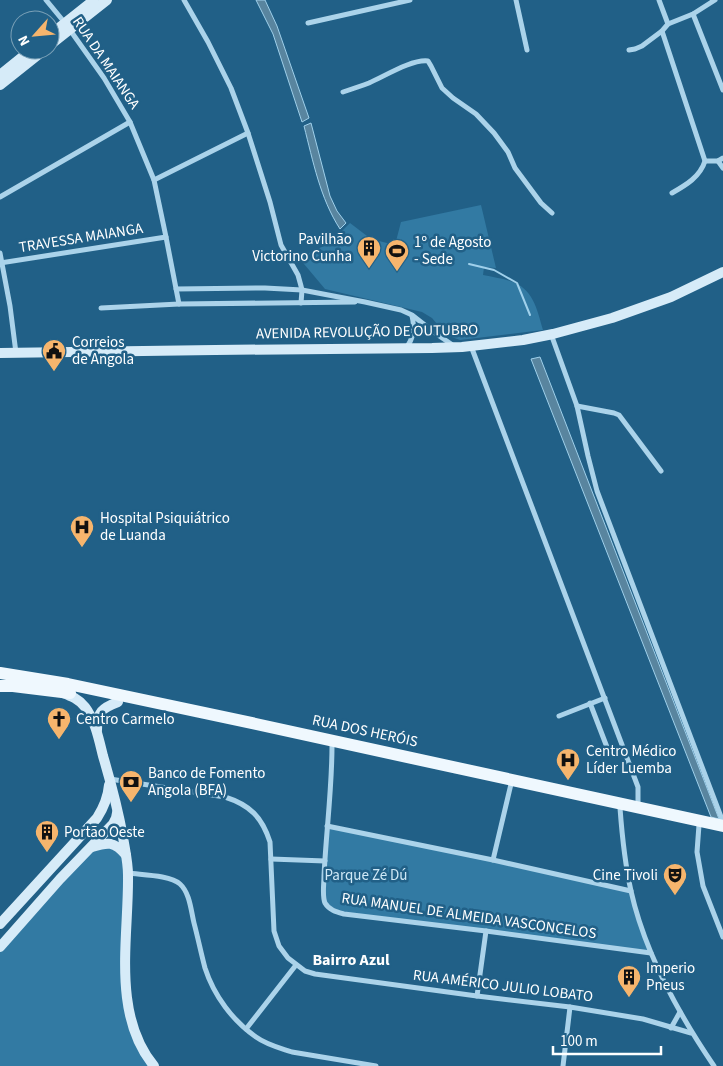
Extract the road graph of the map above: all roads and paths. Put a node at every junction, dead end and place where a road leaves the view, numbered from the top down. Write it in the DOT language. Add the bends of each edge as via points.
graph roads {
  1 [pos="46,0"];
  2 [pos="94,0"];
  3 [pos="107,0"];
  4 [pos="184,0"];
  5 [pos="410,0"];
  6 [pos="516,0"];
  7 [pos="660,0"];
  8 [pos="715,0"];
  9 [pos="693,14"];
  10 [pos="308,23"];
  11 [pos="668,24"];
  12 [pos="67,26"];
  13 [pos="60,30"];
  14 [pos="662,31"];
  15 [pos="60,34"];
  16 [pos="527,50"];
  17 [pos="629,50"];
  18 [pos="18,60"];
  19 [pos="31,60"];
  20 [pos="0,74"];
  21 [pos="0,85"];
  22 [pos="723,90"];
  23 [pos="344,92"];
  24 [pos="130,122"];
  25 [pos="248,133"];
  26 [pos="720,159"];
  27 [pos="705,161"];
  28 [pos="723,168"];
  29 [pos="154,180"];
  30 [pos="672,193"];
  31 [pos="0,197"];
  32 [pos="552,213"];
  33 [pos="166,237"];
  34 [pos="0,253"];
  35 [pos="1,263"];
  36 [pos="723,272"];
  37 [pos="176,289"];
  38 [pos="302,290"];
  39 [pos="365,302"];
  40 [pos="301,303"];
  41 [pos="179,304"];
  42 [pos="101,308"];
  43 [pos="412,315"];
  44 [pos="551,334"];
  45 [pos="471,346"];
  46 [pos="457,347"];
  47 [pos="406,348"];
  48 [pos="0,353"];
  49 [pos="16,353"];
  50 [pos="577,406"];
  51 [pos="661,471"];
  52 [pos="0,673"];
  53 [pos="0,686"];
  54 [pos="60,691"];
  55 [pos="605,698"];
  56 [pos="118,702"];
  57 [pos="590,703"];
  58 [pos="559,716"];
  59 [pos="97,733"];
  60 [pos="332,746"];
  61 [pos="610,756"];
  62 [pos="110,779"];
  63 [pos="511,784"];
  64 [pos="638,807"];
  65 [pos="620,808"];
  66 [pos="118,811"];
  67 [pos="723,824"];
  68 [pos="699,825"];
  69 [pos="328,826"];
  70 [pos="88,828"];
  71 [pos="723,831"];
  72 [pos="99,839"];
  73 [pos="90,848"];
  74 [pos="126,855"];
  75 [pos="271,859"];
  76 [pos="493,860"];
  77 [pos="325,861"];
  78 [pos="128,873"];
  79 [pos="631,891"];
  80 [pos="0,924"];
  81 [pos="486,931"];
  82 [pos="723,937"];
  83 [pos="0,947"];
  84 [pos="650,952"];
  85 [pos="296,965"];
  86 [pos="477,996"];
  87 [pos="570,1007"];
  88 [pos="680,1012"];
  89 [pos="671,1028"];
  90 [pos="246,1029"];
  91 [pos="692,1033"];
  92 [pos="154,1066"];
  93 [pos="376,1066"];
  94 [pos="563,1066"];
  95 [pos="714,1066"];
  1 -- 12 [label="street, RUA DA MAIANGA"];
  2 -- 12 [label="street"];
  3 -- 12 [label="street"];
  4 -- 25 [label="street" via="231,88"];
  5 -- 10 [label="street"];
  6 -- 16 [label="street"];
  7 -- 11 [label="street"];
  8 -- 9 [label="street"];
  9 -- 11 [label="street"];
  9 -- 22 [label="street"];
  11 -- 14 [label="street"];
  12 -- 13 [label="street"];
  12 -- 15 [label="street"];
  12 -- 24 [label="street, RUA DA MAIANGA"];
  14 -- 17 [label="street" via="642,46"];
  14 -- 27 [label="street"];
  18 -- 20 [label="street"];
  19 -- 21 [label="street"];
  23 -- 32 [label="street" via="412,63 428,61 442,88 476,114 494,133 515,168"];
  24 -- 29 [label="street, RUA DA MAIANGA"];
  24 -- 31 [label="street"];
  25 -- 29 [label="street"];
  25 -- 38 [label="street" via="281,245 298,275"];
  26 -- 27 [label="street"];
  26 -- 28 [label="street"];
  27 -- 30 [label="street" via="700,173"];
  29 -- 33 [label="street, RUA DA MAIANGA"];
  33 -- 35 [label="street, TRAVESSA MAIANGA"];
  33 -- 37 [label="street, RUA DA MAIANGA"];
  34 -- 35 [label="street"];
  35 -- 49 [label="street"];
  36 -- 44 [label="street, AVENIDA REVOLUÇÃO DE OUTUBRO" via="641,309"];
  37 -- 38 [label="street"];
  37 -- 41 [label="street, RUA DA MAIANGA"];
  38 -- 39 [label="street"];
  38 -- 40 [label="street"];
  39 -- 40 [label="street"];
  39 -- 43 [label="street"];
  40 -- 41 [label="street"];
  41 -- 42 [label="street"];
  43 -- 46 [label="street"];
  43 -- 47 [label="street" via="414,333"];
  44 -- 45 [label="street, AVENIDA REVOLUÇÃO DE OUTUBRO"];
  44 -- 50 [label="street"];
  45 -- 46 [label="street, AVENIDA REVOLUÇÃO DE OUTUBRO"];
  45 -- 55 [label="street"];
  46 -- 47 [label="street, AVENIDA REVOLUÇÃO DE OUTUBRO"];
  47 -- 49 [label="street, AVENIDA REVOLUÇÃO DE OUTUBRO"];
  48 -- 49 [label="street, AVENIDA REVOLUÇÃO DE OUTUBRO"];
  50 -- 51 [label="street" via="619,415"];
  50 -- 67 [label="street" via="597,491"];
  52 -- 64 [label="main road, RUA DOS HERÓIS" via="68,684"];
  53 -- 54 [label="main road, RUA DOS HERÓIS"];
  54 -- 56 [label="main road, RUA DOS HERÓIS"];
  54 -- 59 [label="street" via="76,698 84,706"];
  55 -- 57 [label="street"];
  55 -- 64 [label="street" via="638,787"];
  56 -- 59 [label="street" via="101,710"];
  56 -- 60 [label="main road, RUA DOS HERÓIS"];
  57 -- 58 [label="street"];
  57 -- 61 [label="street"];
  59 -- 62 [label="street"];
  60 -- 63 [label="main road, RUA DOS HERÓIS"];
  60 -- 69 [label="street, RUA MANUEL DE ALMEIDA VASCONCELOS"];
  62 -- 66 [label="street"];
  62 -- 70 [label="street" via="104,806"];
  62 -- 75 [label="street, RUA AMÉRICO JULIO LOBATO" via="238,801 258,817 266,830"];
  63 -- 65 [label="main road, RUA DOS HERÓIS"];
  63 -- 76 [label="street"];
  64 -- 67 [label="main road, RUA DOS HERÓIS"];
  65 -- 68 [label="main road, RUA DOS HERÓIS"];
  65 -- 79 [label="street"];
  66 -- 72 [label="street" via="113,824"];
  66 -- 74 [label="street"];
  68 -- 71 [label="main road, RUA DOS HERÓIS"];
  68 -- 82 [label="street" via="697,852 703,886"];
  69 -- 76 [label="street"];
  69 -- 77 [label="street, RUA MANUEL DE ALMEIDA VASCONCELOS"];
  70 -- 72 [label="street" via="97,831"];
  70 -- 80 [label="street"];
  72 -- 73 [label="street"];
  73 -- 74 [label="street" via="113,844"];
  73 -- 83 [label="street"];
  74 -- 78 [label="street"];
  75 -- 77 [label="street"];
  75 -- 85 [label="street, RUA AMÉRICO JULIO LOBATO" via="274,931 279,946"];
  76 -- 79 [label="street"];
  77 -- 81 [label="street, RUA MANUEL DE ALMEIDA VASCONCELOS" via="324,899 336,912"];
  78 -- 90 [label="street" via="174,880 184,889 210,980 228,1011"];
  78 -- 92 [label="street" via="126,987 130,1016 142,1049"];
  79 -- 84 [label="street"];
  81 -- 84 [label="street, RUA MANUEL DE ALMEIDA VASCONCELOS"];
  81 -- 86 [label="street"];
  84 -- 88 [label="street"];
  85 -- 86 [label="street, RUA AMÉRICO JULIO LOBATO" via="314,974"];
  85 -- 90 [label="street"];
  86 -- 87 [label="street, RUA AMÉRICO JULIO LOBATO"];
  87 -- 89 [label="street, RUA AMÉRICO JULIO LOBATO" via="643,1019"];
  87 -- 94 [label="street"];
  88 -- 89 [label="street"];
  88 -- 91 [label="street"];
  89 -- 91 [label="street, RUA AMÉRICO JULIO LOBATO"];
  90 -- 93 [label="street" via="266,1043 292,1052"];
  91 -- 95 [label="street"];
}
